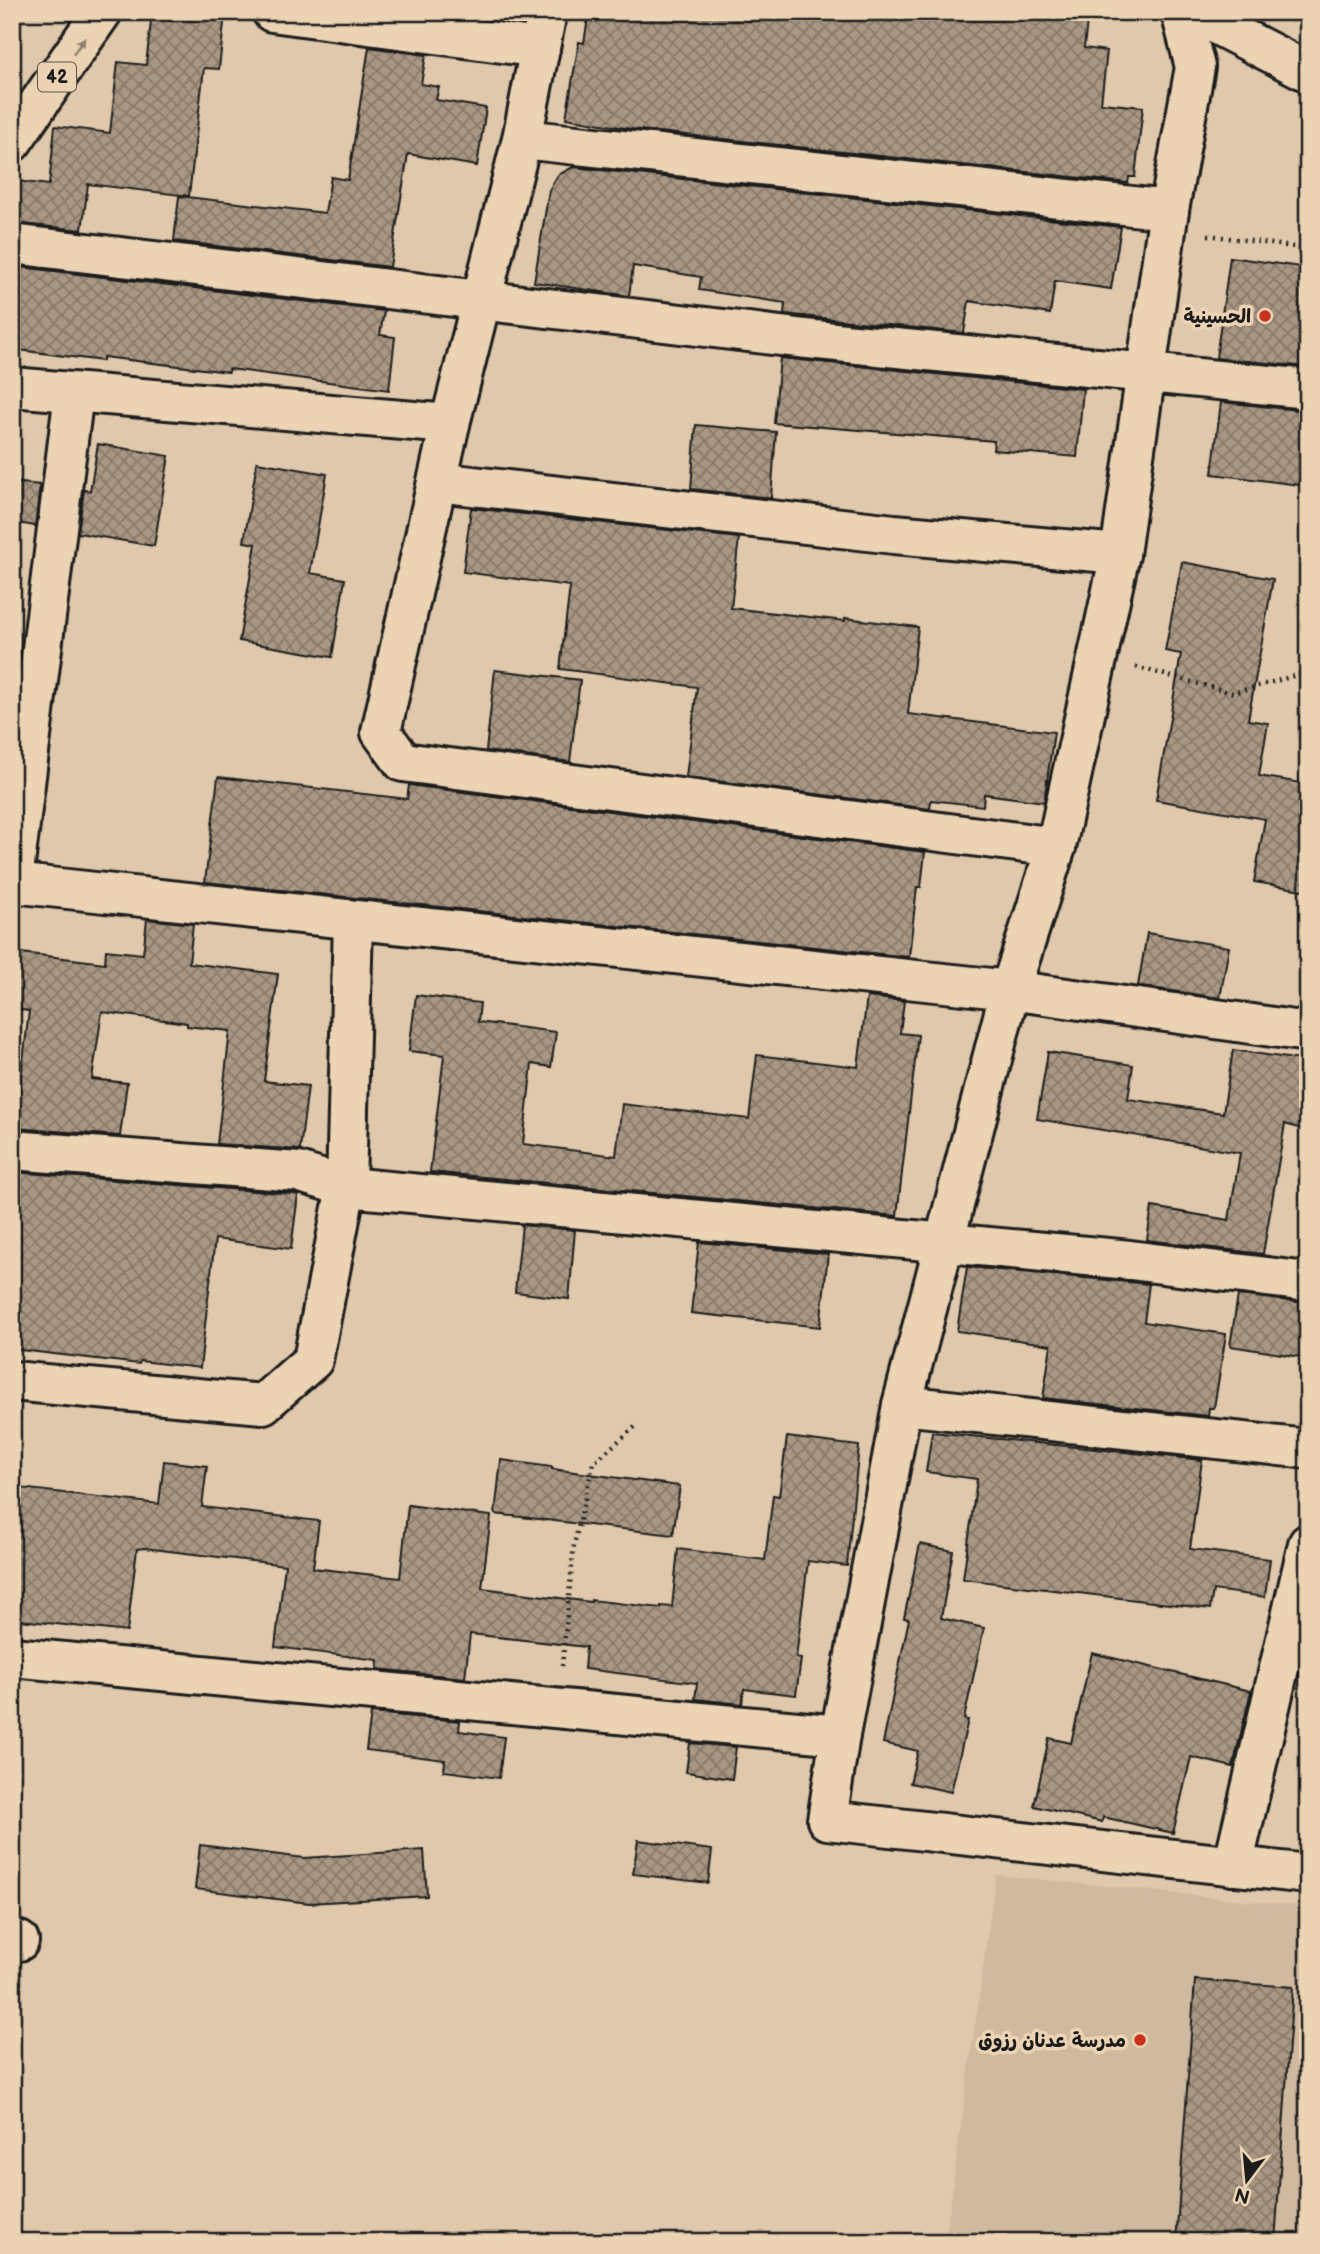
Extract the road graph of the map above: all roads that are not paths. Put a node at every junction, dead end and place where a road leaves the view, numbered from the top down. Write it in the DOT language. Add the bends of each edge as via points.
graph roads {
  1 [pos="102,12"];
  2 [pos="272,12"];
  3 [pos="1181,12"];
  4 [pos="1192,12"];
  5 [pos="544,30"];
  6 [pos="1308,72"];
  7 [pos="522,139"];
  8 [pos="12,142"];
  9 [pos="1167,220"];
  10 [pos="12,244"];
  11 [pos="481,301"];
  12 [pos="1145,373"];
  13 [pos="12,387"];
  14 [pos="1308,389"];
  15 [pos="74,393"];
  16 [pos="450,424"];
  17 [pos="437,482"];
  18 [pos="1120,554"];
  19 [pos="1056,847"];
  20 [pos="13,885"];
  21 [pos="353,921"];
  22 [pos="1010,990"];
  23 [pos="1308,1032"];
  24 [pos="12,1150"];
  25 [pos="346,1187"];
  26 [pos="944,1243"];
  27 [pos="1308,1282"];
  28 [pos="12,1381"];
  29 [pos="902,1405"];
  30 [pos="1308,1449"];
  31 [pos="1308,1544"];
  32 [pos="12,1657"];
  33 [pos="840,1735"];
  34 [pos="1233,1866"];
  35 [pos="1308,1874"];
  8 -- 1 [label="street, 42, one-way"];
  2 -- 5 [label="street"];
  3 -- 9 [label="street" via="1195,67"];
  4 -- 6 [label="street"];
  5 -- 7 [label="street"];
  7 -- 9 [label="street"];
  7 -- 11 [label="street"];
  9 -- 12 [label="street"];
  10 -- 11 [label="street"];
  11 -- 12 [label="street"];
  11 -- 16 [label="street"];
  12 -- 14 [label="street"];
  12 -- 18 [label="street"];
  13 -- 15 [label="street"];
  15 -- 16 [label="street"];
  15 -- 20 [label="street"];
  16 -- 17 [label="street"];
  17 -- 18 [label="street" via="894,534"];
  17 -- 19 [label="street" via="382,732 403,762"];
  18 -- 19 [label="street"];
  19 -- 22 [label="street"];
  20 -- 21 [label="street"];
  21 -- 22 [label="street"];
  21 -- 25 [label="street"];
  22 -- 23 [label="street"];
  22 -- 26 [label="street"];
  24 -- 25 [label="street" via="298,1172"];
  25 -- 26 [label="street"];
  25 -- 28 [label="street" via="313,1360 263,1404"];
  26 -- 27 [label="street"];
  26 -- 29 [label="street"];
  29 -- 30 [label="street"];
  29 -- 33 [label="street"];
  31 -- 34 [label="street"];
  32 -- 33 [label="street"];
  33 -- 34 [label="street" via="827,1820"];
  34 -- 35 [label="street"];
}
